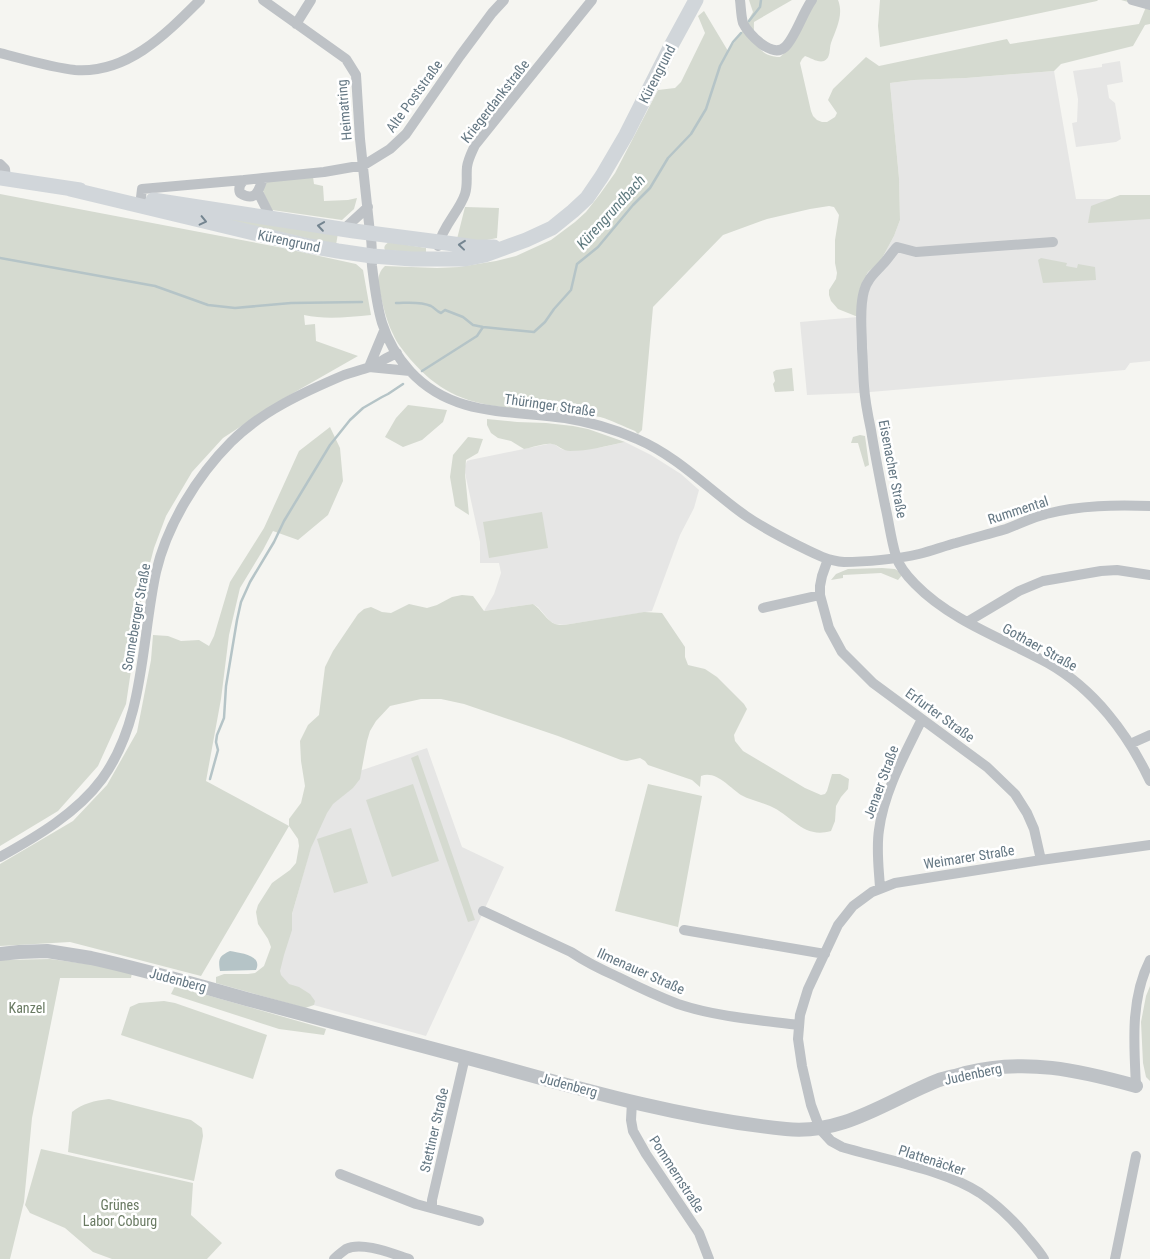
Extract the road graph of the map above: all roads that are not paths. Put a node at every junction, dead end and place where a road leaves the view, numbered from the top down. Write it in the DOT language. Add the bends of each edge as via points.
graph roads {
  1 [pos="200,0"];
  2 [pos="263,0"];
  3 [pos="311,0"];
  4 [pos="504,0"];
  5 [pos="592,0"];
  6 [pos="696,0"];
  7 [pos="740,0"];
  8 [pos="812,0"];
  9 [pos="1132,0"];
  10 [pos="1150,5"];
  11 [pos="296,24"];
  12 [pos="0,53"];
  13 [pos="0,164"];
  14 [pos="364,165"];
  15 [pos="263,178"];
  16 [pos="3,179"];
  17 [pos="244,180"];
  18 [pos="258,192"];
  19 [pos="141,202"];
  20 [pos="368,207"];
  21 [pos="271,218"];
  22 [pos="344,229"];
  23 [pos="370,233"];
  24 [pos="439,242"];
  25 [pos="1053,242"];
  26 [pos="510,246"];
  27 [pos="372,256"];
  28 [pos="436,259"];
  29 [pos="384,331"];
  30 [pos="395,350"];
  31 [pos="369,367"];
  32 [pos="410,371"];
  33 [pos="1150,506"];
  34 [pos="897,558"];
  35 [pos="828,559"];
  36 [pos="1150,575"];
  37 [pos="820,595"];
  38 [pos="763,608"];
  39 [pos="967,622"];
  40 [pos="922,719"];
  41 [pos="1150,735"];
  42 [pos="1130,744"];
  43 [pos="1150,781"];
  44 [pos="1150,845"];
  45 [pos="0,856"];
  46 [pos="1041,860"];
  47 [pos="880,888"];
  48 [pos="483,911"];
  49 [pos="684,930"];
  50 [pos="0,954"];
  51 [pos="824,954"];
  52 [pos="1150,960"];
  53 [pos="799,1025"];
  54 [pos="465,1057"];
  55 [pos="1136,1086"];
  56 [pos="632,1102"];
  57 [pos="820,1129"];
  58 [pos="1136,1156"];
  59 [pos="340,1174"];
  60 [pos="432,1208"];
  61 [pos="479,1221"];
  62 [pos="334,1259"];
  63 [pos="409,1259"];
  64 [pos="709,1259"];
  65 [pos="1044,1259"];
  66 [pos="1115,1259"];
  1 -- 12 [label="street" via="142,52 108,66 76,70"];
  2 -- 11 [label="street, Heimatring"];
  3 -- 11 [label="street"];
  4 -- 14 [label="street, Alte Poststraße" via="406,134 390,149"];
  5 -- 24 [label="street, Kriegerdankstraße" via="475,145 467,167 464,197"];
  6 -- 26 [label="main road, Kürengrund" via="626,135 587,198 552,228"];
  7 -- 8 [label="street" via="746,29 770,49 778,50 790,40"];
  9 -- 10 [label="street"];
  11 -- 14 [label="street, Heimatring" via="346,59 356,75"];
  13 -- 16 [label="street, Kürengrund" via="5,169"];
  14 -- 15 [label="street, Alte Poststraße"];
  14 -- 20 [label="street, Heimatring"];
  15 -- 17 [label="street, Alte Poststraße"];
  15 -- 18 [label="street"];
  16 -- 19 [label="main road, Kürengrund"];
  17 -- 18 [label="street" via="239,187 240,193 248,197"];
  17 -- 19 [label="street, Alte Poststraße" via="142,189"];
  18 -- 21 [label="street"];
  19 -- 21 [label="main road, Kürengrund"];
  19 -- 27 [label="main road, Kürengrund, one-way" via="309,246"];
  20 -- 22 [label="street"];
  20 -- 23 [label="street, Heimatring"];
  22 -- 21 [label="main road, Kürengrund, one-way"];
  22 -- 23 [label="main road, Kürengrund"];
  23 -- 24 [label="main road, Kürengrund"];
  23 -- 27 [label="street, Heimatring" via="368,244"];
  26 -- 24 [label="main road, Kürengrund, one-way" via="489,248"];
  24 -- 28 [label="street, Kriegerdankstraße"];
  25 -- 34 [label="street, Eisenacher Straße" via="916,252 897,247 864,289 864,386"];
  26 -- 28 [label="main road, Kürengrund" via="465,259"];
  27 -- 28 [label="main road, Kürengrund"];
  27 -- 29 [label="street, Thüringer Straße" via="379,316"];
  29 -- 30 [label="street, Thüringer Straße"];
  29 -- 31 [label="street"];
  30 -- 31 [label="street, Sonneberger Straße"];
  30 -- 32 [label="street, Thüringer Straße"];
  31 -- 32 [label="street, Sonneberger Straße"];
  31 -- 45 [label="street, Sonneberger Straße" via="313,388 272,410 242,432 205,473 184,505 161,555 134,706 116,756 99,782 72,811"];
  32 -- 35 [label="street, Thüringer Straße" via="438,392 472,407 582,421 641,441 680,463 746,516"];
  33 -- 34 [label="street, Rummental" via="1062,510 976,538"];
  34 -- 35 [label="street, Thüringer Straße" via="851,562"];
  34 -- 39 [label="street, Gothaer Straße" via="915,585"];
  35 -- 37 [label="street, Erfurter Straße"];
  36 -- 39 [label="street" via="1117,570 1043,580 1019,590"];
  37 -- 38 [label="street"];
  37 -- 40 [label="street, Erfurter Straße" via="830,628 842,652 873,683"];
  39 -- 42 [label="street, Gothaer Straße" via="1068,676 1100,706"];
  40 -- 46 [label="street, Erfurter Straße" via="987,767 1015,794 1034,829"];
  40 -- 47 [label="street, Jenaer Straße" via="896,774 879,830"];
  41 -- 42 [label="street"];
  42 -- 43 [label="street, Gothaer Straße"];
  44 -- 46 [label="street, Weimarer Straße"];
  46 -- 47 [label="street, Weimarer Straße"];
  47 -- 51 [label="street, Weimarer Straße" via="853,906 838,925"];
  48 -- 53 [label="street, Ilmenauer Straße" via="571,952 583,961 680,1004 731,1016"];
  49 -- 51 [label="street"];
  50 -- 54 [label="street, Judenberg" via="46,951 91,958"];
  51 -- 53 [label="street, Weimarer Straße" via="808,989"];
  52 -- 55 [label="street" via="1134,1020"];
  53 -- 57 [label="street, Weimarer Straße" via="802,1066 810,1105"];
  54 -- 56 [label="street, Judenberg"];
  54 -- 60 [label="street, Stettiner Straße"];
  55 -- 57 [label="street, Judenberg" via="1066,1069 1008,1066 942,1079 877,1110"];
  56 -- 57 [label="street, Judenberg" via="726,1121 788,1129"];
  56 -- 64 [label="street, Pommernstraße" via="630,1120 633,1131 650,1162 699,1233"];
  57 -- 65 [label="street, Plattenäcker" via="831,1142 842,1148 935,1172 968,1186 1013,1220"];
  58 -- 66 [label="street"];
  59 -- 60 [label="street"];
  60 -- 61 [label="street"];
  62 -- 63 [label="street" via="346,1249 358,1246"];
}
